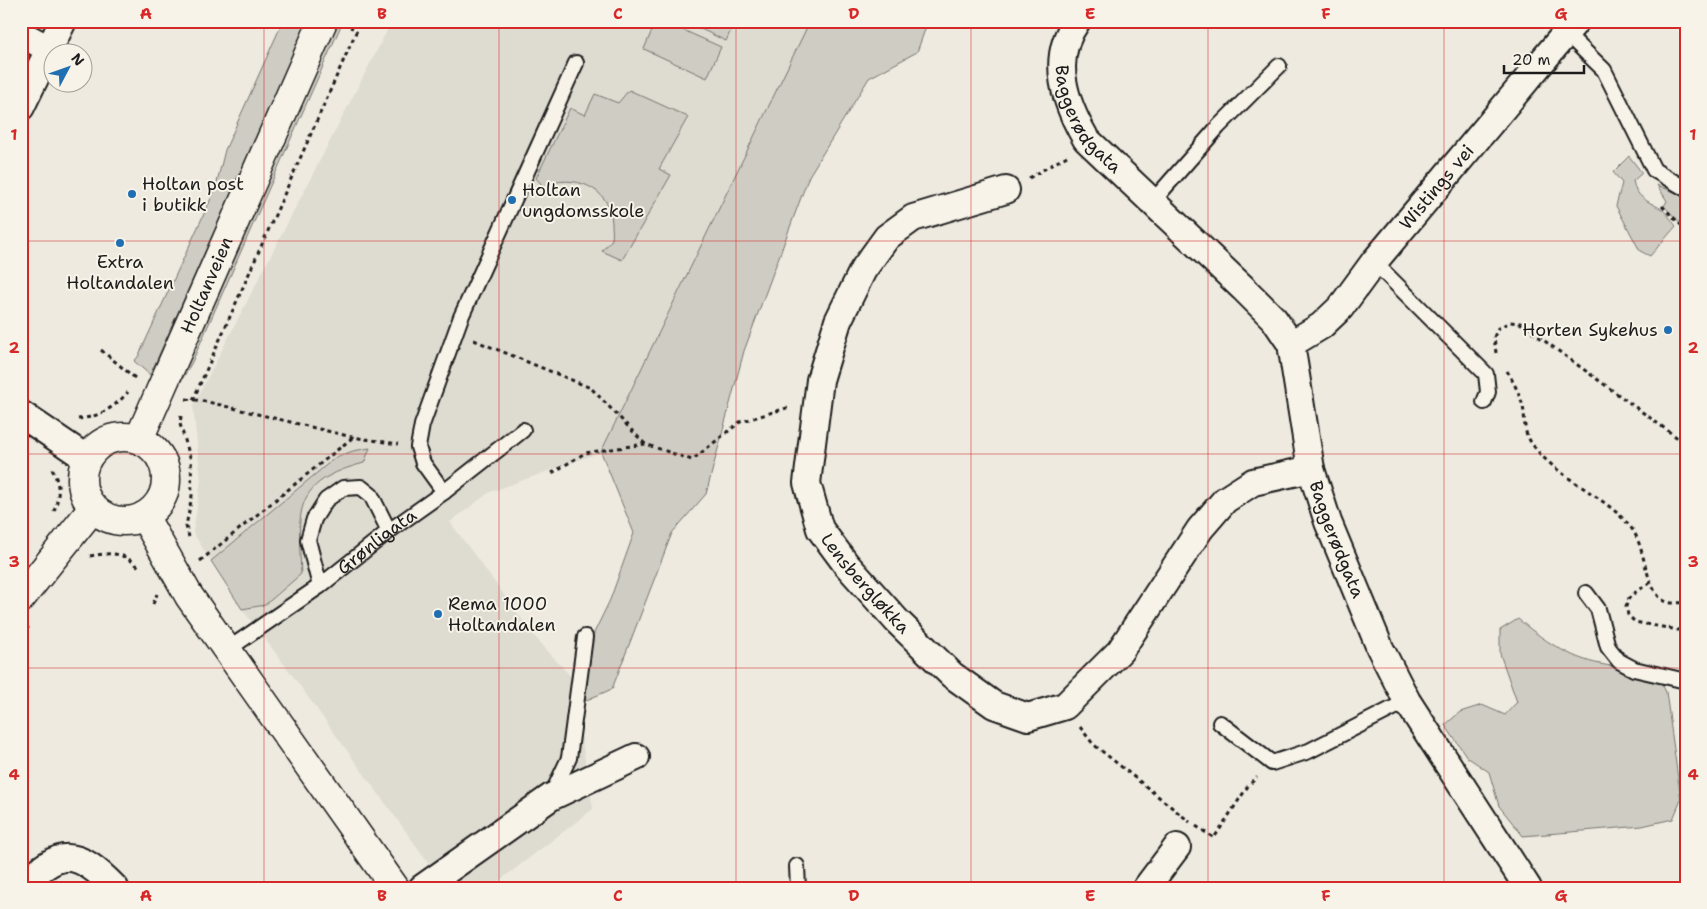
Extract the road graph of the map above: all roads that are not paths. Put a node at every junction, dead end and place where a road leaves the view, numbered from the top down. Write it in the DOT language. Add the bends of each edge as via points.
graph roads {
  1 [pos="63,21"];
  2 [pos="323,21"];
  3 [pos="1077,21"];
  4 [pos="1571,27"];
  5 [pos="21,34"];
  6 [pos="52,42"];
  7 [pos="42,45"];
  8 [pos="576,63"];
  9 [pos="42,64"];
  10 [pos="1279,66"];
  11 [pos="21,107"];
  12 [pos="1686,189"];
  13 [pos="1006,190"];
  14 [pos="1153,201"];
  15 [pos="1374,262"];
  16 [pos="1291,344"];
  17 [pos="1484,402"];
  18 [pos="21,414"];
  19 [pos="523,430"];
  20 [pos="139,439"];
  21 [pos="86,458"];
  22 [pos="1311,469"];
  23 [pos="444,492"];
  24 [pos="93,508"];
  25 [pos="144,516"];
  26 [pos="389,531"];
  27 [pos="320,586"];
  28 [pos="1586,593"];
  29 [pos="27,610"];
  30 [pos="585,637"];
  31 [pos="227,650"];
  32 [pos="1686,681"];
  33 [pos="1407,701"];
  34 [pos="1220,723"];
  35 [pos="636,757"];
  36 [pos="551,797"];
  37 [pos="1177,847"];
  38 [pos="797,866"];
  39 [pos="21,887"];
  40 [pos="115,888"];
  41 [pos="396,888"];
  42 [pos="422,888"];
  43 [pos="798,888"];
  44 [pos="1146,888"];
  45 [pos="1528,888"];
  1 -- 6 [label="street"];
  2 -- 20 [label="main road, Holtanveien"];
  3 -- 14 [label="street, Baggerødgata" via="1068,33 1062,61 1062,87 1072,115 1086,139"];
  4 -- 12 [label="lane" via="1604,70 1654,170"];
  4 -- 15 [label="street, Wistings vei"];
  5 -- 7 [label="street"];
  8 -- 23 [label="lane" via="455,332 422,425 418,447 422,463"];
  9 -- 11 [label="street"];
  10 -- 14 [label="lane" via="1218,126"];
  13 -- 22 [label="street, Lensbergløkka" via="913,218 888,237 863,270 838,322 820,380 807,483 820,529 846,564 952,676 994,705 1028,717 1065,706 1120,651 1200,529 1225,500 1253,482"];
  14 -- 16 [label="street, Baggerødgata" via="1274,319"];
  15 -- 16 [label="street, Wistings vei" via="1340,307 1321,326"];
  15 -- 17 [label="lane" via="1486,374 1488,392"];
  16 -- 22 [label="street, Baggerødgata"];
  18 -- 21 [label="street"];
  19 -- 23 [label="lane, Grønligata"];
  20 -- 21 [label="main road" via="127,436 113,438 101,443"];
  20 -- 25 [label="main road" via="157,452 166,474 165,488 158,504"];
  21 -- 24 [label="main road" via="82,480 84,492"];
  22 -- 33 [label="street, Baggerødgata" via="1328,522 1380,648"];
  23 -- 26 [label="lane, Grønligata"];
  24 -- 25 [label="main road" via="116,520"];
  24 -- 29 [label="main road"];
  25 -- 31 [label="main road" via="177,577"];
  26 -- 27 [label="lane, Grønligata"];
  26 -- 27 [label="lane" via="371,495 361,487 343,488 326,500 314,519 308,540"];
  27 -- 31 [label="lane, Grønligata"];
  28 -- 32 [label="lane" via="1598,609 1608,647 1620,661 1634,670"];
  30 -- 36 [label="lane" via="569,758"];
  31 -- 41 [label="main road"];
  33 -- 34 [label="lane" via="1309,751 1272,763"];
  33 -- 45 [label="street, Baggerødgata"];
  35 -- 36 [label="street"];
  36 -- 42 [label="street"];
  37 -- 44 [label="street"];
  38 -- 43 [label="lane"];
  39 -- 40 [label="street" via="50,861 67,857 87,862"];
}
